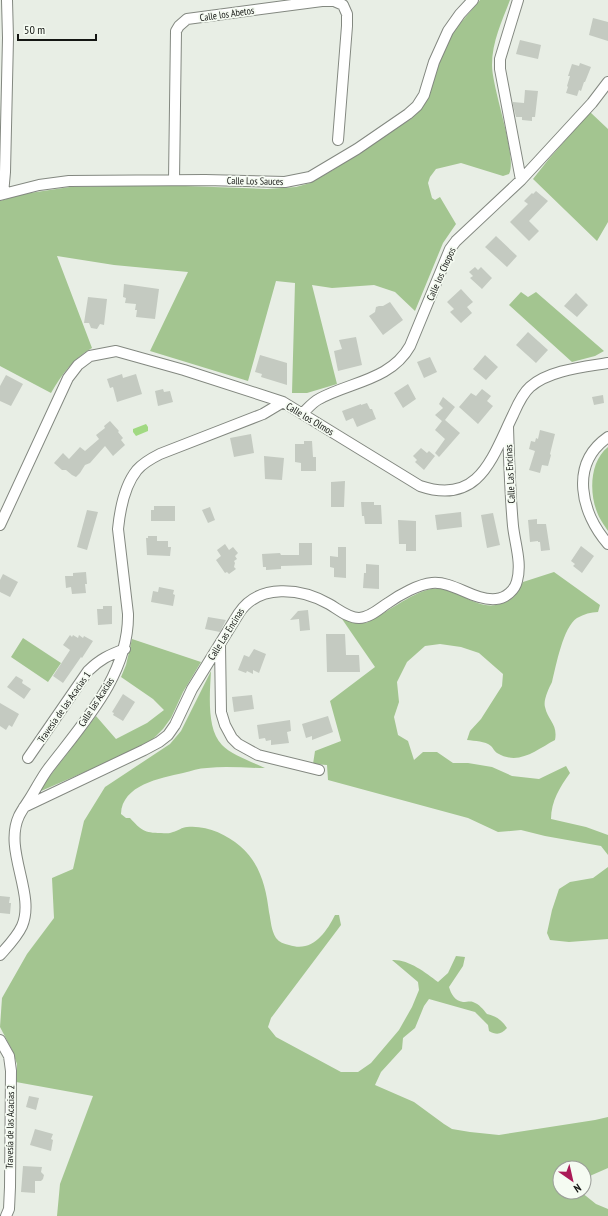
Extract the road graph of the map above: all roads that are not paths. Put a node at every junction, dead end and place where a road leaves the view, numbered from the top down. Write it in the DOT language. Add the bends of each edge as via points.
graph roads {
  1 [pos="8,0"];
  2 [pos="473,0"];
  3 [pos="518,0"];
  4 [pos="608,82"];
  5 [pos="338,140"];
  6 [pos="174,180"];
  7 [pos="521,180"];
  8 [pos="2,194"];
  9 [pos="608,363"];
  10 [pos="283,402"];
  11 [pos="303,413"];
  12 [pos="508,425"];
  13 [pos="608,437"];
  14 [pos="0,525"];
  15 [pos="608,544"];
  16 [pos="220,645"];
  17 [pos="125,649"];
  18 [pos="28,758"];
  19 [pos="319,770"];
  20 [pos="24,807"];
  21 [pos="0,955"];
  22 [pos="0,1040"];
  23 [pos="6,1216"];
  1 -- 8 [label="street" via="5,172"];
  2 -- 6 [label="street, Calle Los Sauces" via="448,31 434,62 424,96 417,106 338,161 310,177 285,182"];
  3 -- 7 [label="street" via="500,64"];
  4 -- 7 [label="street, Calle los Chopos"];
  5 -- 6 [label="street, Calle los Abetos" via="347,26 347,14 343,5 334,1 322,1 187,19 176,31"];
  6 -- 8 [label="street, Calle Los Sauces" via="70,181"];
  7 -- 11 [label="street, Calle los Chopos" via="450,249 410,346 399,362 366,381 318,399"];
  9 -- 12 [label="street, Calle los Olmos" via="539,380 529,387"];
  10 -- 11 [label="street, Calle los Olmos"];
  10 -- 14 [label="street, Calle los Olmos" via="116,351 90,356 78,365 68,378"];
  10 -- 17 [label="street, Calle las Acacias" via="263,414 160,454 137,470 122,501 118,529 128,614"];
  11 -- 12 [label="street, Calle los Olmos" via="420,486 439,491 457,489 476,480 492,461"];
  12 -- 16 [label="street, Calle Las Encinas" via="510,490 518,569 517,582 507,596 486,599 441,582 431,583 416,588 368,616 360,618 343,613 312,596 268,592 245,604"];
  13 -- 15 [label="street" via="599,443 588,459 584,491 590,517"];
  16 -- 19 [label="street" via="221,712 232,738 242,747 258,754"];
  16 -- 20 [label="street, Calle Las Encinas" via="192,689 168,735 144,750"];
  17 -- 18 [label="street, Travesía de las Acacias 1" via="106,656 88,671"];
  17 -- 20 [label="street, Calle las Acacias" via="112,680 97,704 47,771"];
  20 -- 21 [label="street, Calle las Acacias" via="18,817 15,845 25,915 18,934"];
  22 -- 23 [label="street, Travesía de las Acacias 2" via="9,1056 11,1071 10,1188"];
}
